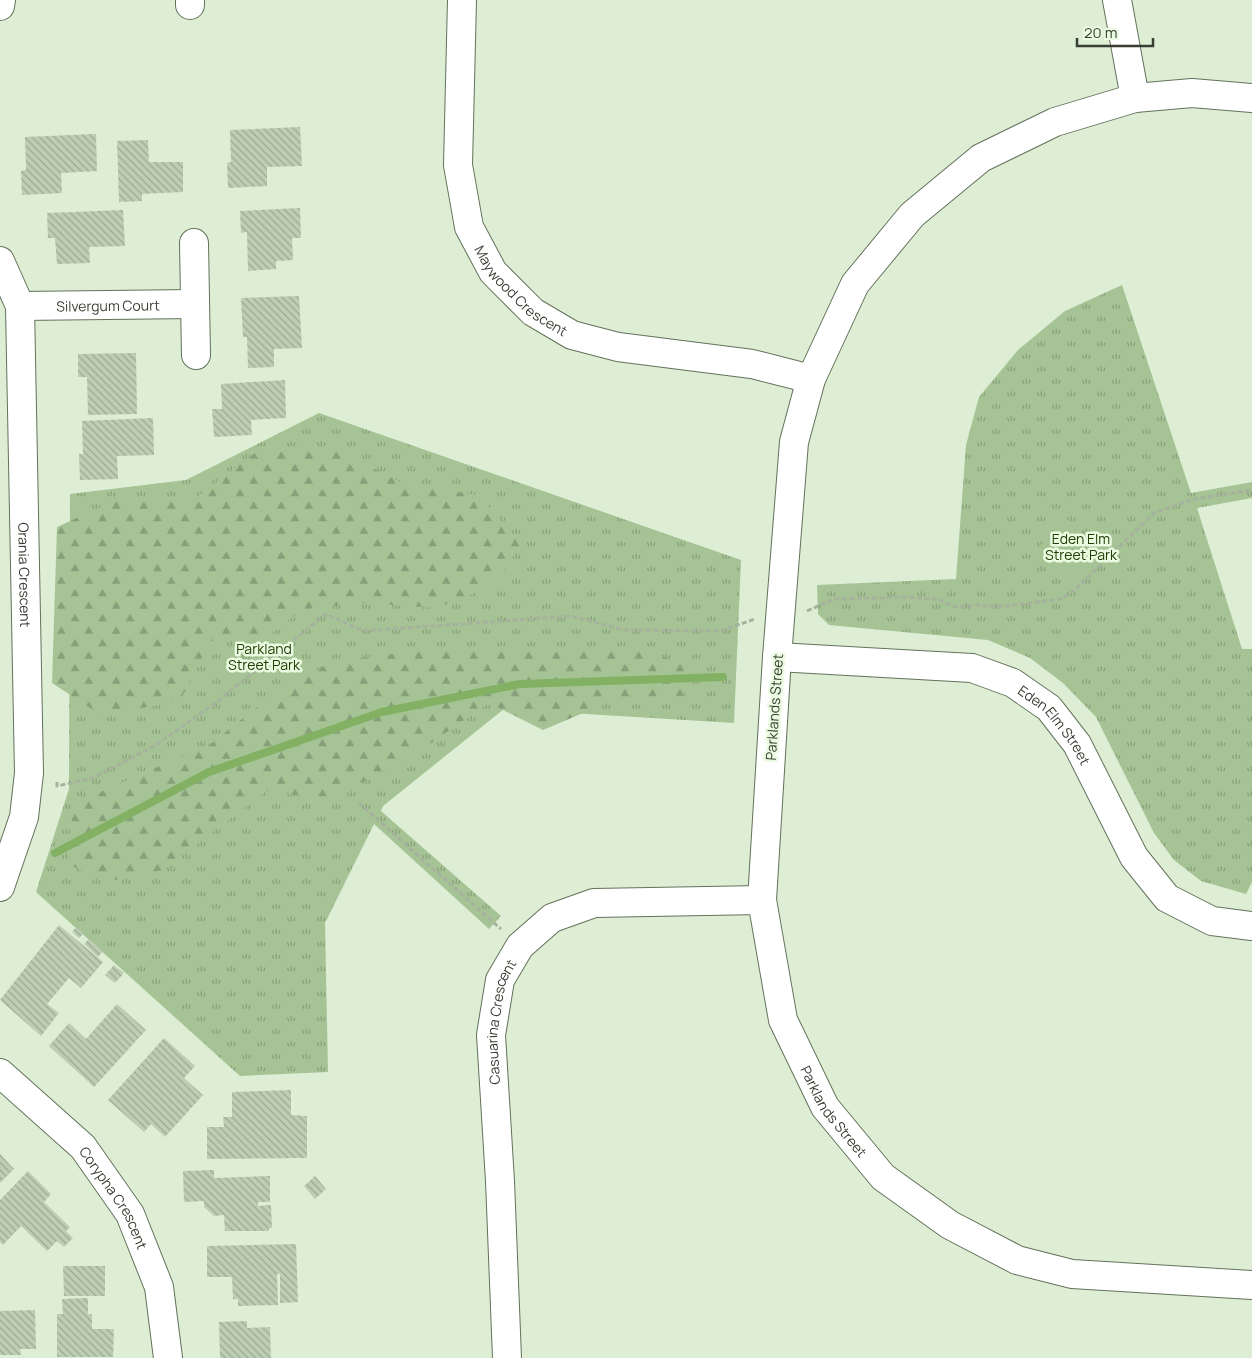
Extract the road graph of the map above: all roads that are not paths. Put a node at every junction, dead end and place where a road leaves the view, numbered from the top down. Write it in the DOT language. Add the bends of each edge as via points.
graph roads {
  1 [pos="1,0"];
  2 [pos="462,0"];
  3 [pos="1117,0"];
  4 [pos="0,6"];
  5 [pos="1135,98"];
  6 [pos="1252,98"];
  7 [pos="194,243"];
  8 [pos="0,261"];
  9 [pos="195,304"];
  10 [pos="20,306"];
  11 [pos="196,355"];
  12 [pos="811,379"];
  13 [pos="777,657"];
  14 [pos="0,888"];
  15 [pos="762,900"];
  16 [pos="1252,926"];
  17 [pos="0,1073"];
  18 [pos="1252,1285"];
  19 [pos="168,1358"];
  20 [pos="507,1358"];
  1 -- 4 [label="street"];
  2 -- 12 [label="street, Maywood Crescent" via="458,165 469,226 493,272 533,312 572,335 618,347 752,364"];
  3 -- 5 [label="street"];
  5 -- 6 [label="street, Parklands Street" via="1192,93"];
  5 -- 12 [label="street, Parklands Street" via="1054,122 981,158 912,215 854,284"];
  7 -- 9 [label="street"];
  8 -- 10 [label="street, Orania Crescent"];
  9 -- 10 [label="street, Silvergum Court"];
  9 -- 11 [label="street"];
  10 -- 14 [label="street, Orania Crescent" via="29,773 24,817"];
  12 -- 13 [label="street, Parklands Street" via="794,442"];
  13 -- 15 [label="street, Parklands Street"];
  13 -- 16 [label="street, Eden Elm Street" via="972,668 1012,683 1049,708 1077,744 1134,857 1167,898 1212,921"];
  15 -- 18 [label="street, Parklands Street" via="783,1020 825,1107 883,1177 950,1226 1017,1260 1072,1274"];
  15 -- 20 [label="street, Casuarina Crescent" via="594,903 552,918 520,946 500,980 491,1035"];
  17 -- 19 [label="street, Corypha Crescent" via="83,1147 130,1214 159,1287"];
}
